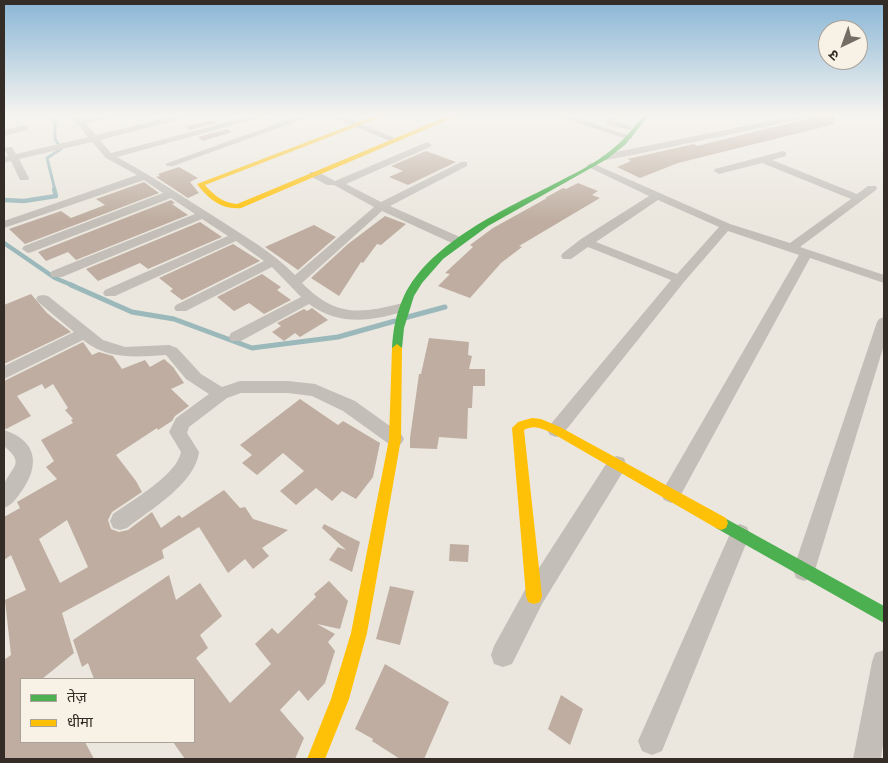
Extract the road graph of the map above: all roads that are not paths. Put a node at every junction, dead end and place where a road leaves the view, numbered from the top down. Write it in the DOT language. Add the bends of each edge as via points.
graph roads {
  1 [pos="47,150"];
  2 [pos="103,150"];
  3 [pos="134,150"];
  4 [pos="211,150"];
  5 [pos="292,150"];
  6 [pos="372,150"];
  7 [pos="416,150"];
  8 [pos="614,150"];
  9 [pos="650,150"];
  10 [pos="11,154"];
  11 [pos="783,154"];
  12 [pos="109,156"];
  13 [pos="606,157"];
  14 [pos="4,160"];
  15 [pos="764,160"];
  16 [pos="170,164"];
  17 [pos="464,164"];
  18 [pos="591,166"];
  19 [pos="719,171"];
  20 [pos="314,174"];
  21 [pos="144,176"];
  22 [pos="24,178"];
  23 [pos="331,183"];
  24 [pos="872,188"];
  25 [pos="171,194"];
  26 [pos="656,196"];
  27 [pos="858,198"];
  28 [pos="381,206"];
  29 [pos="202,215"];
  30 [pos="4,225"];
  31 [pos="726,226"];
  32 [pos="235,237"];
  33 [pos="458,241"];
  34 [pos="585,242"];
  35 [pos="28,249"];
  36 [pos="798,251"];
  37 [pos="567,256"];
  38 [pos="273,262"];
  39 [pos="57,274"];
  40 [pos="679,279"];
  41 [pos="884,280"];
  42 [pos="294,284"];
  43 [pos="110,293"];
  44 [pos="310,298"];
  45 [pos="43,299"];
  46 [pos="181,308"];
  47 [pos="402,311"];
  48 [pos="884,322"];
  49 [pos="84,333"];
  50 [pos="236,337"];
  51 [pos="4,373"];
  52 [pos="221,394"];
  53 [pos="556,430"];
  54 [pos="4,437"];
  55 [pos="395,439"];
  56 [pos="616,464"];
  57 [pos="671,494"];
  58 [pos="4,500"];
  59 [pos="120,521"];
  60 [pos="740,534"];
  61 [pos="804,570"];
  62 [pos="534,596"];
  63 [pos="884,615"];
  64 [pos="503,656"];
  65 [pos="884,662"];
  66 [pos="652,741"];
  67 [pos="316,759"];
  68 [pos="867,759"];
  1 -- 10 [label="street"];
  2 -- 12 [label="street"];
  3 -- 12 [label="street"];
  4 -- 16 [label="street"];
  5 -- 20 [label="street" via="201,184 223,206 229,207"];
  6 -- 20 [label="street"];
  7 -- 28 [label="street" via="338,184"];
  8 -- 13 [label="street"];
  9 -- 13 [label="street"];
  10 -- 14 [label="street"];
  10 -- 22 [label="street"];
  11 -- 15 [label="street"];
  12 -- 21 [label="street"];
  13 -- 18 [label="street"];
  15 -- 19 [label="street"];
  15 -- 27 [label="street"];
  17 -- 28 [label="street"];
  18 -- 26 [label="street"];
  18 -- 33 [label="street" via="498,215"];
  20 -- 23 [label="street"];
  21 -- 25 [label="street"];
  21 -- 30 [label="street"];
  24 -- 27 [label="street"];
  25 -- 29 [label="street"];
  25 -- 35 [label="street"];
  26 -- 31 [label="street"];
  26 -- 34 [label="street"];
  27 -- 36 [label="street"];
  28 -- 33 [label="street"];
  28 -- 42 [label="street"];
  29 -- 32 [label="street"];
  29 -- 39 [label="street"];
  31 -- 36 [label="street"];
  31 -- 40 [label="street"];
  32 -- 38 [label="street"];
  32 -- 43 [label="street"];
  33 -- 47 [label="street" via="428,267 416,282"];
  34 -- 37 [label="street"];
  34 -- 40 [label="street"];
  36 -- 41 [label="street"];
  36 -- 57 [label="street"];
  38 -- 42 [label="street"];
  38 -- 46 [label="street"];
  40 -- 53 [label="street"];
  42 -- 44 [label="street"];
  44 -- 47 [label="street" via="328,310 349,316"];
  44 -- 50 [label="street"];
  45 -- 49 [label="street"];
  47 -- 55 [label="street" via="397,332"];
  48 -- 61 [label="street"];
  49 -- 51 [label="street"];
  49 -- 52 [label="street" via="98,344 125,352 169,350 200,382"];
  52 -- 55 [label="street" via="240,387 315,390 349,406"];
  52 -- 59 [label="street" via="178,429 179,437 190,452 183,470"];
  53 -- 56 [label="street"];
  53 -- 62 [label="street" via="534,420 524,422 518,428"];
  54 -- 58 [label="street" via="23,453 26,461 24,470"];
  55 -- 67 [label="street" via="359,634 340,699"];
  56 -- 57 [label="street"];
  56 -- 62 [label="street"];
  57 -- 60 [label="street"];
  60 -- 61 [label="street"];
  60 -- 66 [label="street"];
  61 -- 63 [label="street"];
  62 -- 64 [label="street"];
  65 -- 68 [label="street"];
}
